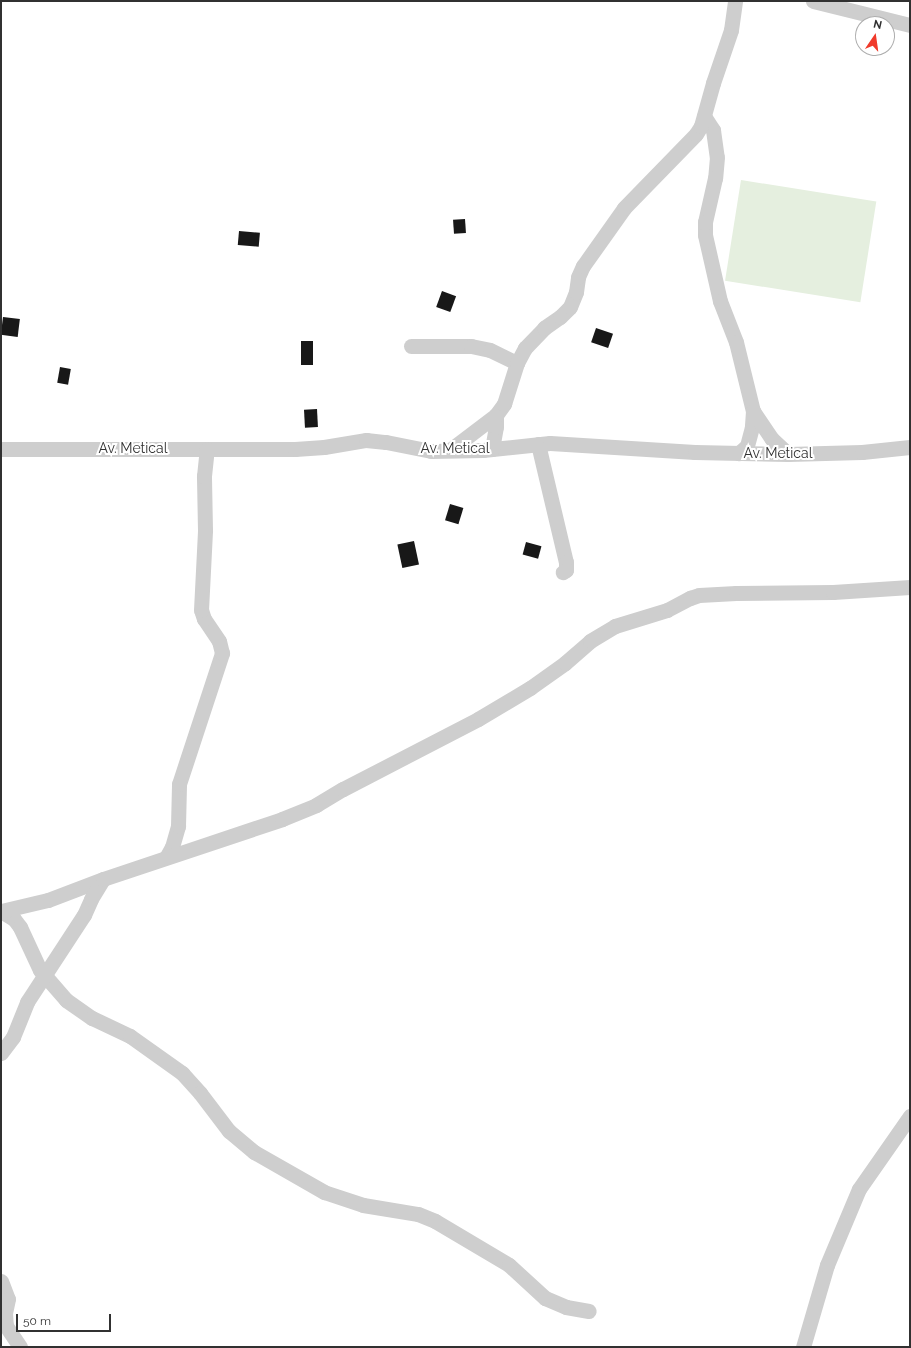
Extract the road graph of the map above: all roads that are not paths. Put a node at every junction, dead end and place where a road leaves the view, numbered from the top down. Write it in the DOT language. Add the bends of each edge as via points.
graph roads {
  1 [pos="735,1"];
  2 [pos="813,1"];
  3 [pos="910,25"];
  4 [pos="704,116"];
  5 [pos="411,346"];
  6 [pos="517,363"];
  7 [pos="753,411"];
  8 [pos="496,421"];
  9 [pos="538,444"];
  10 [pos="510,447"];
  11 [pos="910,447"];
  12 [pos="1,449"];
  13 [pos="207,449"];
  14 [pos="492,449"];
  15 [pos="450,450"];
  16 [pos="739,453"];
  17 [pos="788,454"];
  18 [pos="563,572"];
  19 [pos="910,586"];
  20 [pos="167,856"];
  21 [pos="103,879"];
  22 [pos="1,911"];
  23 [pos="43,975"];
  24 [pos="1,1053"];
  25 [pos="910,1116"];
  26 [pos="1,1281"];
  27 [pos="589,1311"];
  28 [pos="20,1347"];
  29 [pos="803,1347"];
  1 -- 4 [label="street" via="731,30"];
  2 -- 3 [label="street"];
  4 -- 6 [label="street" via="696,134 624,208 583,266 570,307 525,348"];
  4 -- 7 [label="street" via="713,130 717,158 705,222 705,235 720,301 736,342"];
  5 -- 6 [label="street" via="471,346 490,350"];
  6 -- 8 [label="street"];
  7 -- 16 [label="street" via="747,446"];
  7 -- 17 [label="street" via="772,439"];
  8 -- 10 [label="street" via="499,438"];
  8 -- 14 [label="street"];
  8 -- 15 [label="street"];
  9 -- 10 [label="street, Av. Metical"];
  9 -- 16 [label="street, Av. Metical"];
  9 -- 18 [label="street" via="566,562 566,570"];
  10 -- 14 [label="street, Av. Metical"];
  11 -- 17 [label="street, Av. Metical" via="862,452"];
  12 -- 13 [label="street, Av. Metical"];
  13 -- 15 [label="street, Av. Metical" via="295,449 366,440 426,451"];
  13 -- 20 [label="street" via="201,610 219,642 222,653 179,784 178,826"];
  14 -- 15 [label="street, Av. Metical"];
  16 -- 17 [label="street, Av. Metical"];
  19 -- 20 [label="street" via="833,592 736,593 690,598 667,610 615,626 590,641 530,688 478,719 316,805 282,819"];
  20 -- 21 [label="street"];
  21 -- 22 [label="street" via="48,900"];
  21 -- 23 [label="street" via="84,915"];
  22 -- 23 [label="street" via="14,919 20,927"];
  23 -- 24 [label="street" via="27,1002 13,1037"];
  23 -- 27 [label="street" via="75,1008 130,1036 182,1073 229,1131 266,1160 330,1194 363,1205 427,1217 509,1264 545,1298 566,1307"];
  25 -- 29 [label="street" via="859,1189 827,1265"];
  26 -- 28 [label="street" via="8,1299 6,1326"];
}
